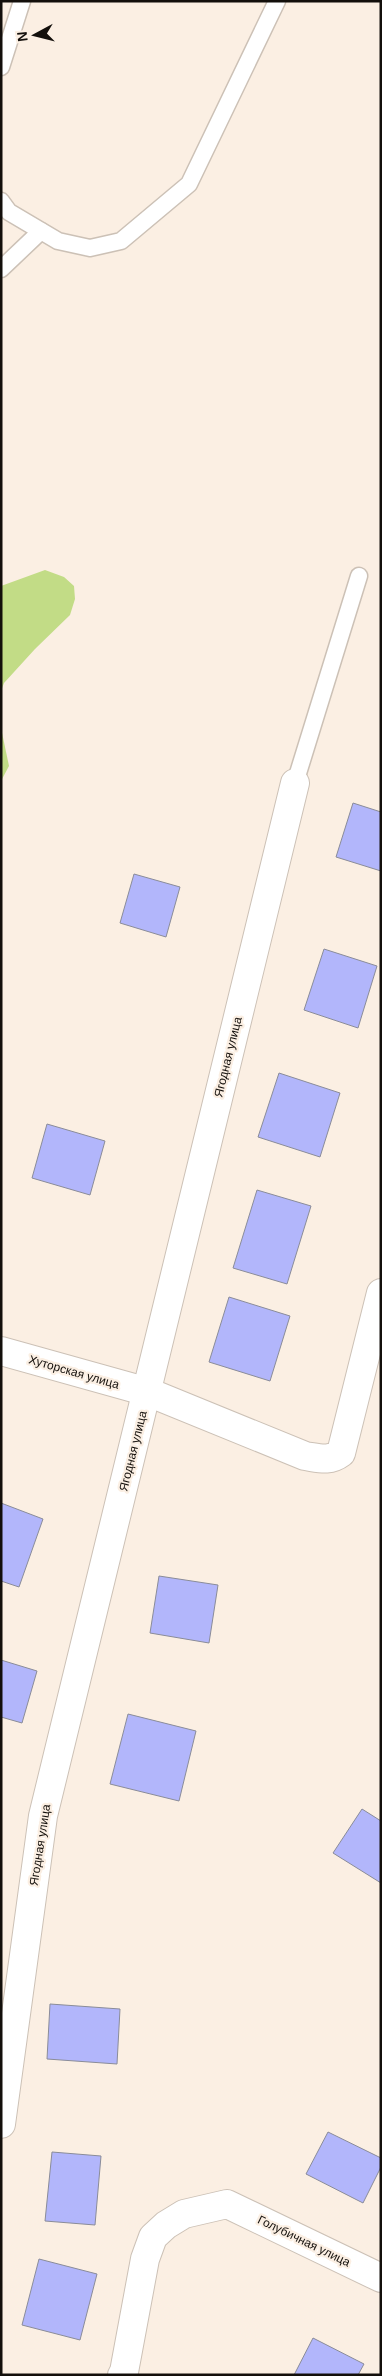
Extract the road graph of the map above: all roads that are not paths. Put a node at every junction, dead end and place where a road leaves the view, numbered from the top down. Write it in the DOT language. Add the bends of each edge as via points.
graph roads {
  1 [pos="22,1"];
  2 [pos="277,1"];
  3 [pos="1,67"];
  4 [pos="1,201"];
  5 [pos="41,231"];
  6 [pos="1,269"];
  7 [pos="359,576"];
  8 [pos="294,783"];
  9 [pos="381,1292"];
  10 [pos="1,1351"];
  11 [pos="148,1392"];
  12 [pos="1,2124"];
  13 [pos="381,2278"];
  14 [pos="122,2375"];
  1 -- 3 [label="lane"];
  2 -- 5 [label="lane" via="188,184 121,241 90,248 58,240"];
  4 -- 5 [label="lane" via="9,212"];
  5 -- 6 [label="lane"];
  7 -- 8 [label="lane"];
  8 -- 11 [label="street, Ягодная улица"];
  9 -- 11 [label="street, Хуторская улица" via="341,1453 334,1458 305,1456"];
  10 -- 11 [label="street, Хуторская улица"];
  11 -- 12 [label="street, Ягодная улица" via="43,1816"];
  13 -- 14 [label="street, Голубичная улица" via="227,2204 184,2214 166,2224 153,2237 145,2259"];
}
